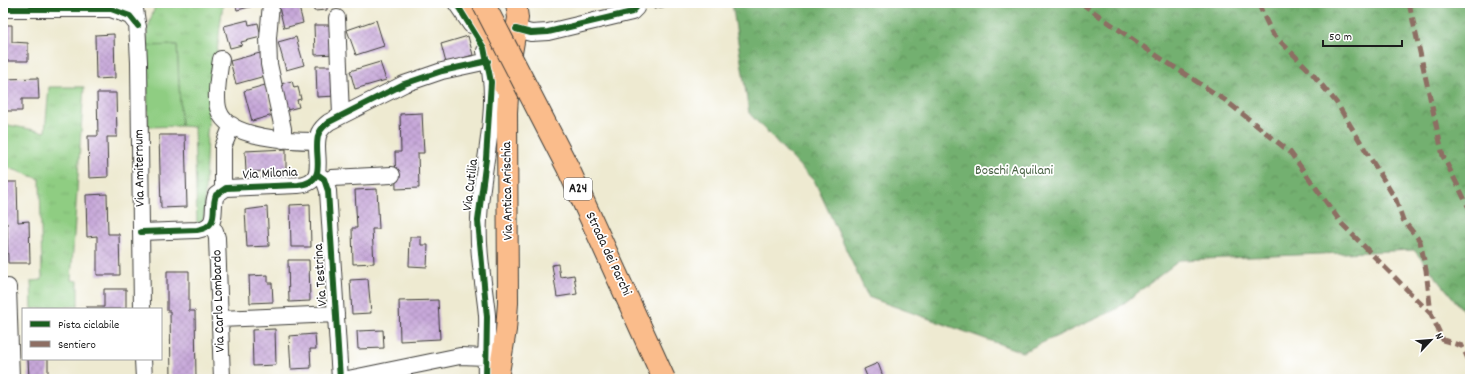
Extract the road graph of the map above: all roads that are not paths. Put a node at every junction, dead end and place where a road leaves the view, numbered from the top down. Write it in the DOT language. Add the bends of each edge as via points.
graph roads {
  1 [pos="122,3"];
  2 [pos="134,3"];
  3 [pos="271,3"];
  4 [pos="456,3"];
  5 [pos="638,3"];
  6 [pos="75,5"];
  7 [pos="515,5"];
  8 [pos="3,8"];
  9 [pos="105,8"];
  10 [pos="480,11"];
  11 [pos="337,18"];
  12 [pos="138,26"];
  13 [pos="516,30"];
  14 [pos="220,59"];
  15 [pos="488,61"];
  16 [pos="507,112"];
  17 [pos="341,116"];
  18 [pos="232,125"];
  19 [pos="284,140"];
  20 [pos="317,141"];
  21 [pos="392,175"];
  22 [pos="321,178"];
  23 [pos="223,189"];
  24 [pos="210,225"];
  25 [pos="141,232"];
  26 [pos="8,287"];
  27 [pos="142,308"];
  28 [pos="336,314"];
  29 [pos="220,319"];
  30 [pos="486,357"];
  31 [pos="143,360"];
  32 [pos="378,376"];
  33 [pos="11,379"];
  34 [pos="144,379"];
  35 [pos="222,379"];
  36 [pos="340,379"];
  37 [pos="348,379"];
  38 [pos="486,379"];
  39 [pos="498,379"];
  40 [pos="664,379"];
  41 [pos="679,379"];
  1 -- 9 [label="street"];
  2 -- 12 [label="street, Via Amiternum"];
  3 -- 19 [label="street" via="269,64"];
  4 -- 15 [label="street, Via Cutilia" via="477,34"];
  5 -- 13 [label="street" via="632,12 556,31 537,33"];
  6 -- 8 [label="street"];
  6 -- 9 [label="street"];
  7 -- 13 [label="main road, Via Antica Arischia"];
  7 -- 41 [label="highway, Strada dei Parchi / A24" via="556,112"];
  9 -- 12 [label="street" via="127,14"];
  10 -- 13 [label="main road" via="489,33 499,37 510,35"];
  10 -- 16 [label="main road" via="500,68"];
  10 -- 40 [label="highway, Strada dei Parchi / A24, bridge" via="568,168"];
  11 -- 17 [label="street"];
  12 -- 25 [label="street, Via Amiternum"];
  13 -- 16 [label="main road, Via Antica Arischia" via="510,65"];
  14 -- 18 [label="street" via="218,108 222,117"];
  15 -- 17 [label="street" via="425,76"];
  15 -- 30 [label="street, Via Cutilia" via="491,111 478,221 487,317"];
  16 -- 39 [label="main road, Via Antica Arischia" via="509,293"];
  17 -- 20 [label="street" via="324,127"];
  18 -- 19 [label="street" via="258,136"];
  18 -- 23 [label="street" via="223,146"];
  19 -- 20 [label="street"];
  20 -- 22 [label="street, Via Milonia" via="318,169"];
  21 -- 22 [label="street"];
  22 -- 23 [label="street, Via Milonia" via="301,185"];
  22 -- 28 [label="street, Via Testrina" via="328,192"];
  23 -- 24 [label="street, Via Milonia" via="215,198 214,216"];
  24 -- 25 [label="street" via="197,230"];
  24 -- 29 [label="street, Via Carlo Lombardo" via="217,238"];
  25 -- 27 [label="street, Via Amiternum"];
  26 -- 33 [label="street"];
  28 -- 29 [label="street"];
  28 -- 36 [label="street, Via Testrina"];
  29 -- 35 [label="street, Via Carlo Lombardo"];
  30 -- 32 [label="street" via="460,356"];
  30 -- 38 [label="street, Via Cutilia"];
  31 -- 34 [label="street"];
  32 -- 37 [label="street"];
}
